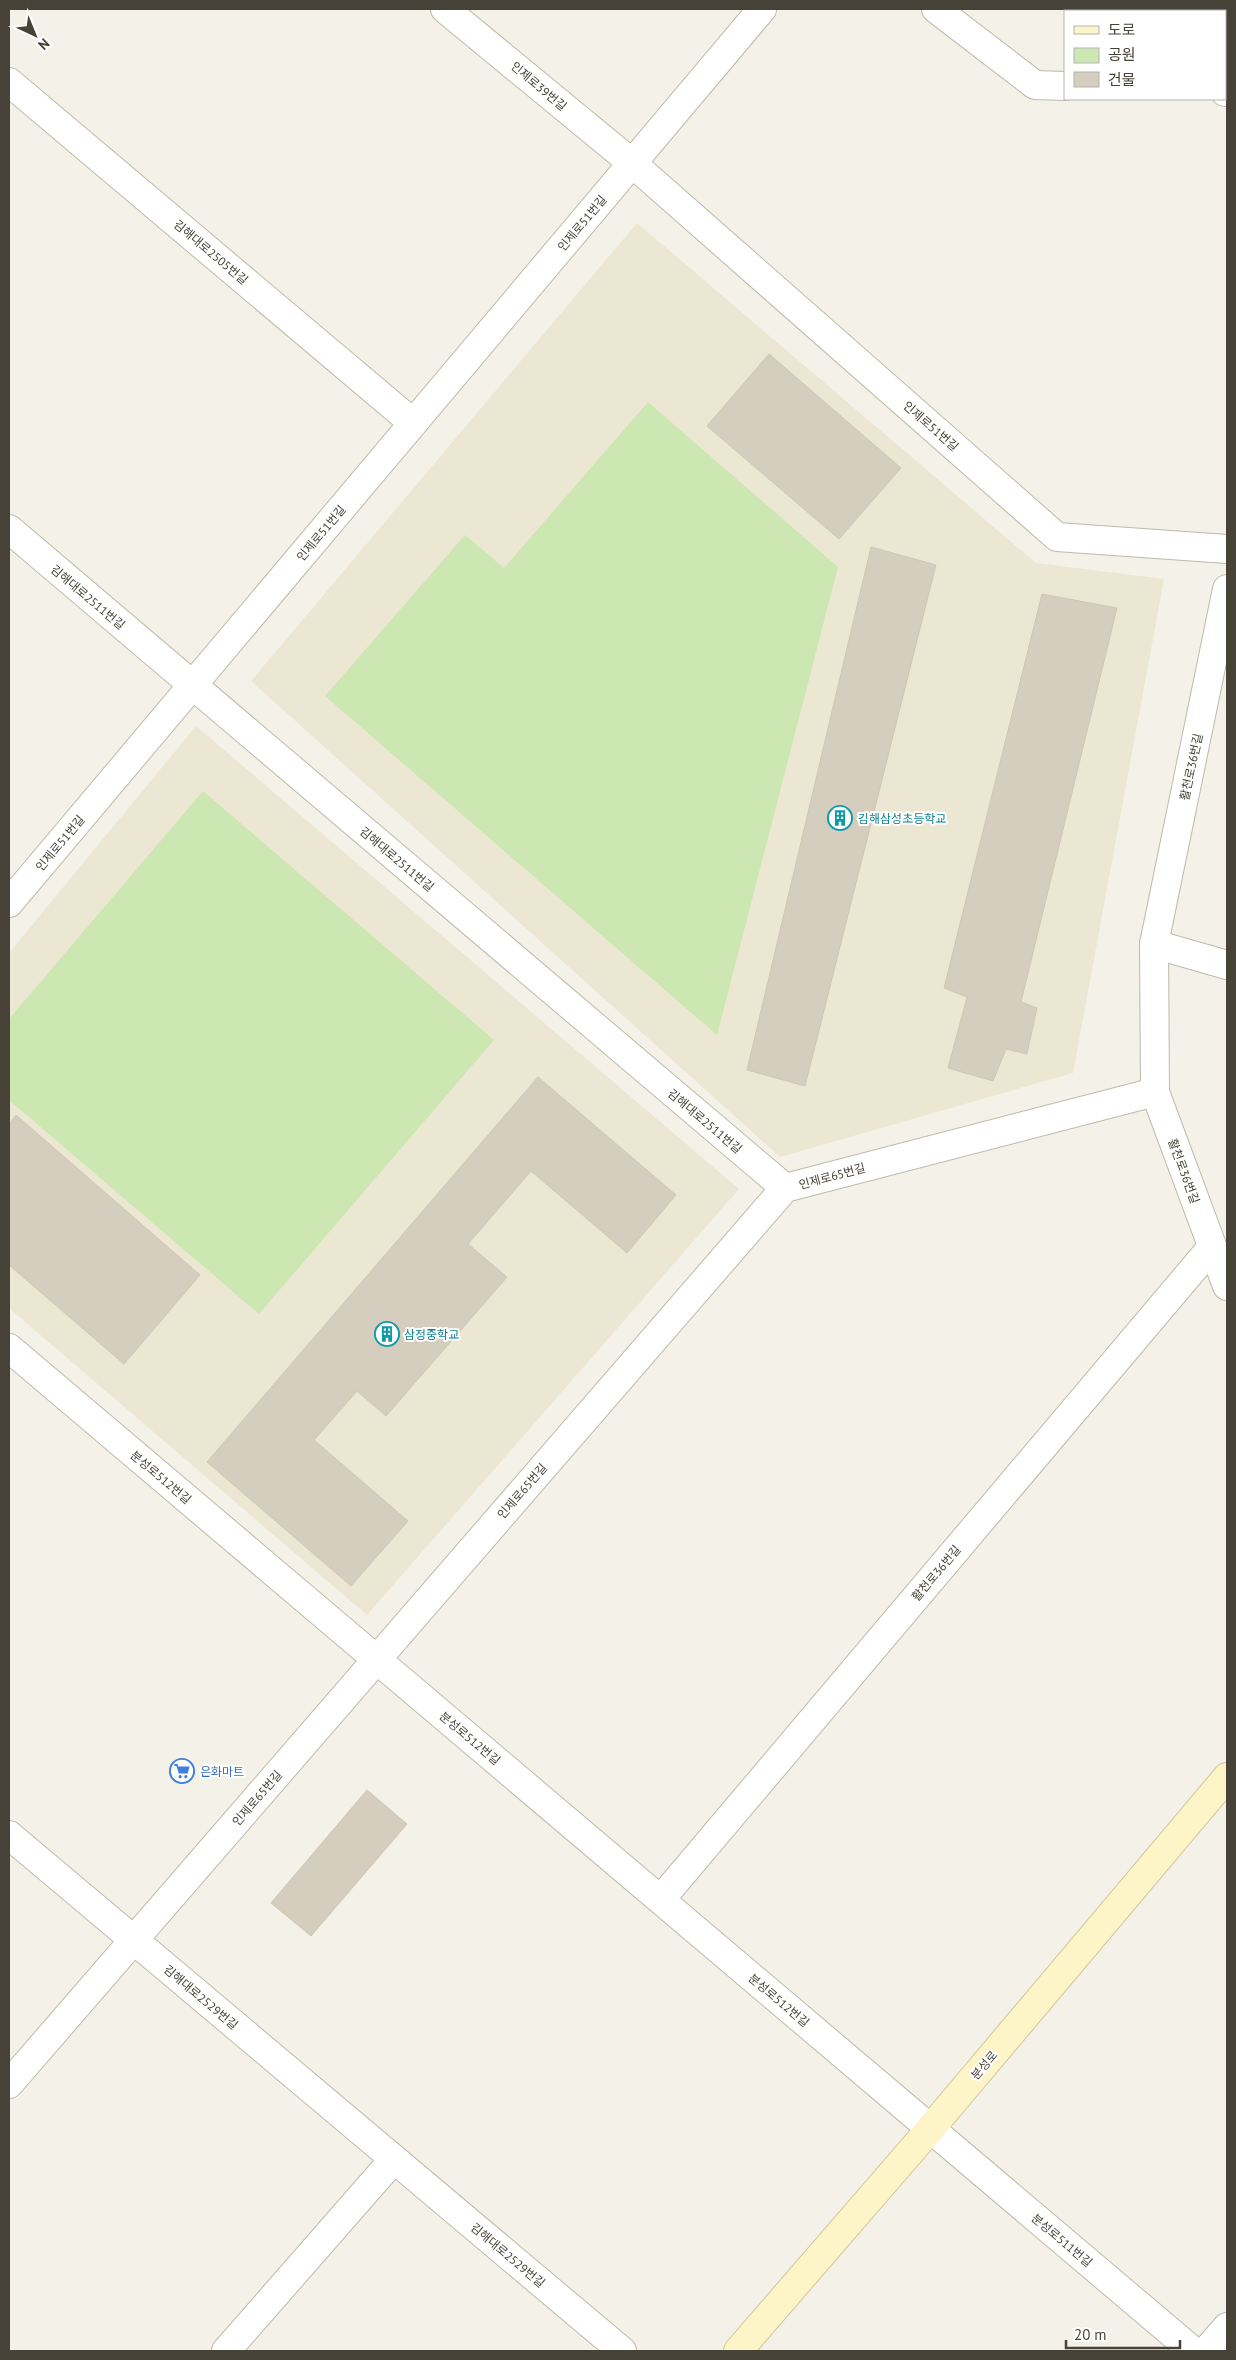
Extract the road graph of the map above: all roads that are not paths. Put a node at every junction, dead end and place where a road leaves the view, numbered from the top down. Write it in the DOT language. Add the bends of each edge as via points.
graph roads {
  1 [pos="445,9"];
  2 [pos="762,9"];
  3 [pos="936,9"];
  4 [pos="9,82"];
  5 [pos="1064,86"];
  6 [pos="632,163"];
  7 [pos="413,423"];
  8 [pos="9,529"];
  9 [pos="1227,549"];
  10 [pos="1227,590"];
  11 [pos="192,685"];
  12 [pos="9,903"];
  13 [pos="1154,944"];
  14 [pos="1227,965"];
  15 [pos="1155,1092"];
  16 [pos="785,1188"];
  17 [pos="1212,1247"];
  18 [pos="1227,1286"];
  19 [pos="9,1348"];
  20 [pos="376,1659"];
  21 [pos="1227,1777"];
  22 [pos="9,1835"];
  23 [pos="660,1899"];
  24 [pos="134,1940"];
  25 [pos="9,2084"];
  26 [pos="931,2128"];
  27 [pos="394,2160"];
  28 [pos="1227,2327"];
  29 [pos="226,2351"];
  30 [pos="622,2351"];
  31 [pos="738,2351"];
  32 [pos="1192,2351"];
  33 [pos="1206,2351"];
  1 -- 6 [label="street, 인제로39번길"];
  2 -- 6 [label="street, 인제로51번길"];
  3 -- 5 [label="street" via="1035,85"];
  4 -- 7 [label="street, 김해대로2505번길"];
  6 -- 7 [label="street, 인제로51번길"];
  6 -- 9 [label="street, 인제로51번길" via="1057,537"];
  7 -- 11 [label="street, 인제로51번길"];
  8 -- 11 [label="street, 김해대로2511번길"];
  10 -- 13 [label="street, 활천로36번길"];
  11 -- 12 [label="street, 인제로51번길"];
  11 -- 16 [label="street, 김해대로2511번길"];
  13 -- 14 [label="street"];
  13 -- 15 [label="street, 활천로36번길"];
  15 -- 16 [label="street, 인제로65번길"];
  15 -- 17 [label="street, 활천로36번길"];
  16 -- 20 [label="street, 인제로65번길"];
  17 -- 18 [label="street, 활천로36번길"];
  17 -- 23 [label="street, 활천로36번길"];
  19 -- 20 [label="street, 분성로512번길"];
  20 -- 23 [label="street, 분성로512번길"];
  20 -- 24 [label="street, 인제로65번길"];
  21 -- 26 [label="main road, 분성로"];
  22 -- 24 [label="street, 김해대로2529번길"];
  23 -- 26 [label="street, 분성로512번길"];
  24 -- 25 [label="street, 인제로65번길"];
  24 -- 27 [label="street, 김해대로2529번길"];
  26 -- 31 [label="main road, 분성로"];
  26 -- 32 [label="street, 분성로511번길"];
  27 -- 29 [label="street"];
  27 -- 30 [label="street, 김해대로2529번길"];
  28 -- 33 [label="street"];
}
